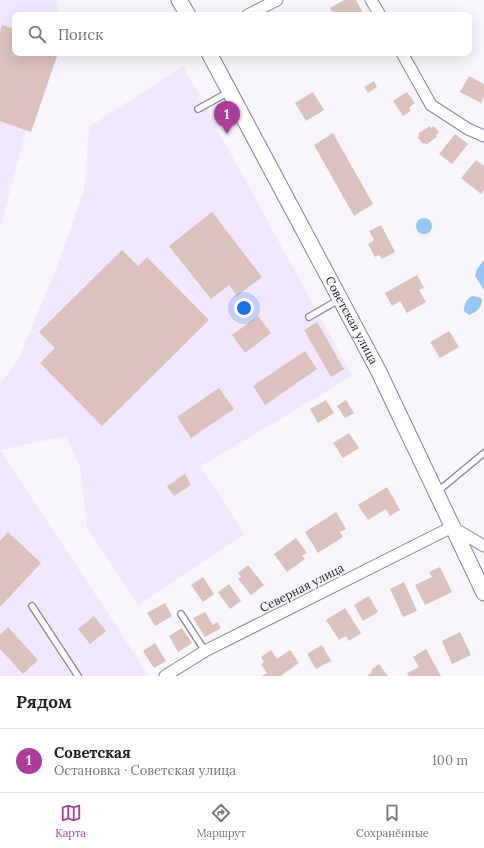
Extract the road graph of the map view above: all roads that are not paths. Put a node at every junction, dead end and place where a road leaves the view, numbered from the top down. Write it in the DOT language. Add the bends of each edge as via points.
graph roads {
  1 [pos="179,0"];
  2 [pos="277,0"];
  3 [pos="371,0"];
  4 [pos="186,12"];
  5 [pos="254,12"];
  6 [pos="378,12"];
  7 [pos="212,56"];
  8 [pos="404,56"];
  9 [pos="230,91"];
  10 [pos="198,109"];
  11 [pos="484,136"];
  12 [pos="340,299"];
  13 [pos="309,317"];
  14 [pos="484,453"];
  15 [pos="436,493"];
  16 [pos="452,527"];
  17 [pos="484,546"];
  18 [pos="484,593"];
  19 [pos="32,606"];
  20 [pos="181,614"];
  21 [pos="205,651"];
  22 [pos="78,676"];
  23 [pos="165,676"];
  1 -- 4 [label="street"];
  2 -- 5 [label="street"];
  3 -- 6 [label="street"];
  7 -- 9 [label="street, Советская улица"];
  8 -- 11 [label="street" via="431,105 468,129"];
  9 -- 10 [label="lane"];
  9 -- 12 [label="street, Советская улица"];
  12 -- 13 [label="lane"];
  12 -- 15 [label="street, Советская улица" via="378,370"];
  14 -- 15 [label="lane"];
  15 -- 16 [label="street, Советская улица"];
  16 -- 17 [label="street"];
  16 -- 18 [label="street, Советская улица"];
  16 -- 21 [label="street, Северная улица"];
  19 -- 22 [label="lane"];
  20 -- 21 [label="lane"];
  21 -- 23 [label="street, Северная улица"];
}
